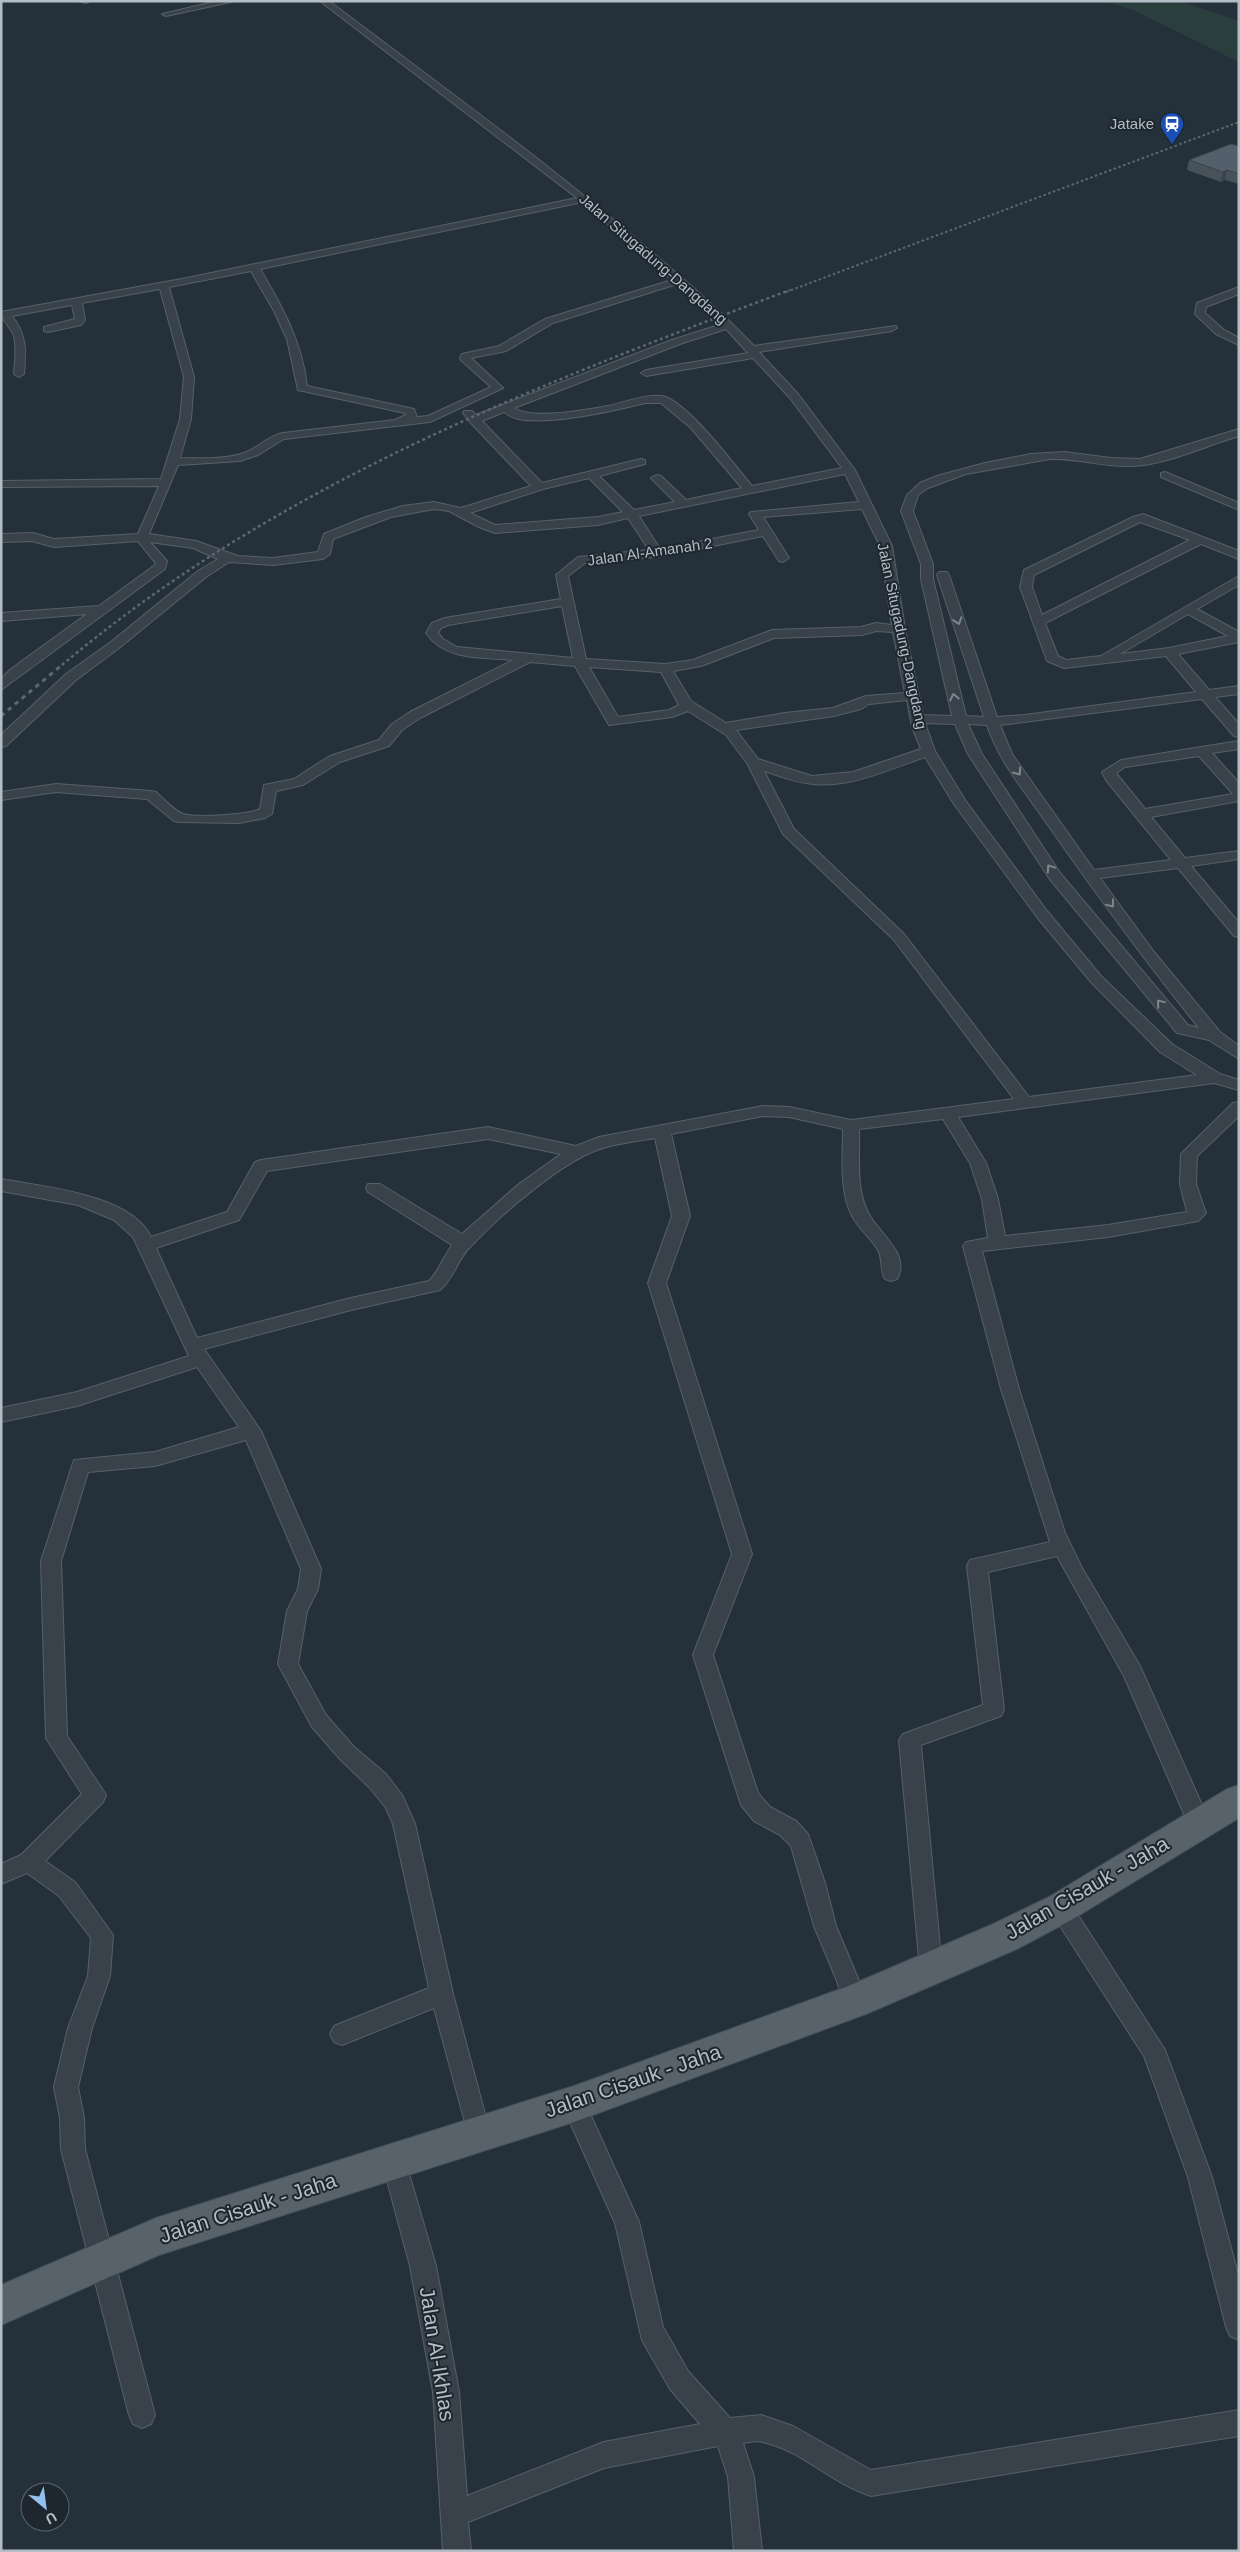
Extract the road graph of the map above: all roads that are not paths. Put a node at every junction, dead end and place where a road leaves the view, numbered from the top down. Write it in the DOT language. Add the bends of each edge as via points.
graph roads {
  1 [pos="81,1"];
  2 [pos="86,1"];
  3 [pos="231,1"];
  4 [pos="324,1"];
  5 [pos="166,14"];
  6 [pos="585,199"];
  7 [pos="254,267"];
  8 [pos="681,280"];
  9 [pos="164,286"];
  10 [pos="1239,290"];
  11 [pos="76,301"];
  12 [pos="3,314"];
  13 [pos="728,325"];
  14 [pos="892,328"];
  15 [pos="48,329"];
  16 [pos="1239,342"];
  17 [pos="753,353"];
  18 [pos="646,373"];
  19 [pos="19,374"];
  20 [pos="461,406"];
  21 [pos="507,409"];
  22 [pos="474,420"];
  23 [pos="396,423"];
  24 [pos="1239,432"];
  25 [pos="173,462"];
  26 [pos="641,462"];
  27 [pos="849,470"];
  28 [pos="591,474"];
  29 [pos="1165,475"];
  30 [pos="657,478"];
  31 [pos="165,482"];
  32 [pos="1,484"];
  33 [pos="539,487"];
  34 [pos="749,490"];
  35 [pos="684,504"];
  36 [pos="867,505"];
  37 [pos="1239,507"];
  38 [pos="460,512"];
  39 [pos="632,516"];
  40 [pos="766,532"];
  41 [pos="142,537"];
  42 [pos="1,538"];
  43 [pos="1200,540"];
  44 [pos="657,553"];
  45 [pos="1238,553"];
  46 [pos="227,558"];
  47 [pos="783,558"];
  48 [pos="942,575"];
  49 [pos="1239,580"];
  50 [pos="568,601"];
  51 [pos="1188,609"];
  52 [pos="102,610"];
  53 [pos="1,617"];
  54 [pos="1040,621"];
  55 [pos="899,629"];
  56 [pos="1239,637"];
  57 [pos="1169,652"];
  58 [pos="528,658"];
  59 [pos="1101,660"];
  60 [pos="580,663"];
  61 [pos="665,668"];
  62 [pos="1,686"];
  63 [pos="1239,690"];
  64 [pos="1207,694"];
  65 [pos="912,696"];
  66 [pos="686,704"];
  67 [pos="918,718"];
  68 [pos="960,720"];
  69 [pos="992,721"];
  70 [pos="1239,733"];
  71 [pos="732,734"];
  72 [pos="1,743"];
  73 [pos="1239,745"];
  74 [pos="928,751"];
  75 [pos="1202,751"];
  76 [pos="753,762"];
  77 [pos="1239,792"];
  78 [pos="1,796"];
  79 [pos="1239,797"];
  80 [pos="1143,814"];
  81 [pos="1239,855"];
  82 [pos="1183,864"];
  83 [pos="1090,875"];
  84 [pos="1239,933"];
  85 [pos="1203,1022"];
  86 [pos="1182,1030"];
  87 [pos="1214,1036"];
  88 [pos="1154,1038"];
  89 [pos="1239,1054"];
  90 [pos="1214,1078"];
  91 [pos="1239,1085"];
  92 [pos="1025,1102"];
  93 [pos="1239,1106"];
  94 [pos="947,1112"];
  95 [pos="851,1125"];
  96 [pos="662,1131"];
  97 [pos="577,1152"];
  98 [pos="1,1185"];
  99 [pos="374,1188"];
  100 [pos="463,1243"];
  101 [pos="997,1243"];
  102 [pos="147,1245"];
  103 [pos="891,1275"];
  104 [pos="196,1352"];
  105 [pos="1,1415"];
  106 [pos="252,1431"];
  107 [pos="1062,1547"];
  108 [pos="1239,1800"];
  109 [pos="1199,1823"];
  110 [pos="29,1862"];
  111 [pos="1,1874"];
  112 [pos="1061,1908"];
  113 [pos="931,1969"];
  114 [pos="442,1994"];
  115 [pos="853,2002"];
  116 [pos="342,2034"];
  117 [pos="574,2104"];
  118 [pos="478,2133"];
  119 [pos="394,2162"];
  120 [pos="103,2261"];
  121 [pos="1,2304"];
  122 [pos="1239,2327"];
  123 [pos="142,2416"];
  124 [pos="1239,2423"];
  125 [pos="725,2432"];
  126 [pos="456,2514"];
  127 [pos="457,2551"];
  128 [pos="748,2551"];
  1 -- 2 [label="street"];
  3 -- 5 [label="street"];
  4 -- 6 [label="street, Jalan Situgadung-Dangdang"];
  6 -- 7 [label="street"];
  6 -- 8 [label="street, Jalan Situgadung-Dangdang"];
  7 -- 9 [label="street"];
  7 -- 23 [label="street" via="277,305 294,343 300,362 302,388 410,412 412,417"];
  8 -- 13 [label="street, Jalan Situgadung-Dangdang"];
  8 -- 20 [label="street" via="549,321 502,349 466,356 498,388"];
  9 -- 11 [label="street"];
  9 -- 25 [label="street" via="190,377 189,411"];
  10 -- 16 [label="street" via="1200,305 1200,314 1220,332"];
  11 -- 12 [label="street"];
  11 -- 15 [label="street" via="80,320"];
  12 -- 19 [label="street" via="17,328 21,341"];
  13 -- 17 [label="street, Jalan Situgadung-Dangdang"];
  13 -- 21 [label="street" via="676,342"];
  14 -- 17 [label="street"];
  17 -- 18 [label="street"];
  17 -- 27 [label="street, Jalan Situgadung-Dangdang" via="794,396"];
  20 -- 22 [label="street"];
  20 -- 23 [label="street" via="430,419"];
  21 -- 22 [label="street"];
  21 -- 34 [label="street" via="519,416 539,417 607,409 651,399 664,400 696,426"];
  22 -- 33 [label="street"];
  23 -- 25 [label="street" via="278,437 256,452 234,459"];
  68 -- 24 [label="street, one-way" via="927,579 927,564 907,511 914,494 927,484 1008,460 1063,455 1119,463 1141,462"];
  25 -- 31 [label="street"];
  26 -- 28 [label="street"];
  27 -- 34 [label="street"];
  27 -- 36 [label="street, Jalan Situgadung-Dangdang"];
  28 -- 33 [label="street"];
  28 -- 39 [label="street"];
  29 -- 37 [label="street"];
  30 -- 35 [label="street"];
  31 -- 32 [label="street"];
  31 -- 41 [label="street"];
  33 -- 38 [label="street"];
  34 -- 35 [label="street"];
  35 -- 39 [label="street"];
  36 -- 40 [label="street" via="756,513"];
  36 -- 55 [label="street, Jalan Situgadung-Dangdang" via="886,546"];
  38 -- 39 [label="street" via="487,528 495,529"];
  38 -- 46 [label="street" via="434,506 370,519 328,537 324,554 319,556 274,560"];
  39 -- 44 [label="street"];
  40 -- 44 [label="street, Jalan Al-Amanah 2"];
  40 -- 47 [label="street"];
  41 -- 42 [label="street" via="54,543 33,537"];
  41 -- 46 [label="street" via="196,545"];
  41 -- 52 [label="street" via="161,561 161,566"];
  43 -- 45 [label="street"];
  43 -- 54 [label="street"];
  43 -- 54 [label="street" via="1143,518 1131,520 1028,573 1026,587"];
  44 -- 50 [label="street, Jalan Al-Amanah 2" via="582,560 562,575"];
  46 -- 72 [label="street" via="71,677"];
  48 -- 69 [label="street, one-way"];
  49 -- 51 [label="street"];
  50 -- 58 [label="street" via="445,622 433,629 438,642 454,650"];
  50 -- 60 [label="street, Jalan Al-Amanah 2"];
  51 -- 56 [label="street"];
  51 -- 59 [label="street"];
  52 -- 53 [label="street"];
  52 -- 62 [label="street"];
  54 -- 59 [label="street" via="1052,658 1070,665"];
  55 -- 61 [label="street" via="876,627 862,631 772,634 696,663"];
  55 -- 65 [label="street, Jalan Situgadung-Dangdang"];
  56 -- 57 [label="street"];
  57 -- 59 [label="street"];
  57 -- 64 [label="street"];
  58 -- 60 [label="street"];
  58 -- 78 [label="street" via="415,715 397,727 384,743 335,759 298,782 270,788 267,811 262,815 179,818 151,795 56,788"];
  60 -- 61 [label="street"];
  60 -- 66 [label="street, Jalan Al-Amanah 2" via="614,722 672,713"];
  61 -- 66 [label="street"];
  63 -- 64 [label="street"];
  64 -- 69 [label="street"];
  64 -- 70 [label="street"];
  65 -- 67 [label="street, Jalan Situgadung-Dangdang"];
  65 -- 71 [label="street" via="866,700 834,712 733,726 728,728"];
  66 -- 71 [label="street"];
  67 -- 68 [label="street"];
  67 -- 74 [label="street, Jalan Situgadung-Dangdang"];
  68 -- 69 [label="street"];
  86 -- 68 [label="street, one-way" via="1054,875 975,754"];
  69 -- 83 [label="street, one-way" via="1005,754"];
  71 -- 76 [label="street"];
  73 -- 75 [label="street"];
  74 -- 76 [label="street" via="848,776 814,780"];
  74 -- 88 [label="street, Jalan Situgadung-Dangdang" via="959,801 1042,914 1096,979"];
  75 -- 77 [label="street"];
  75 -- 80 [label="street" via="1121,764 1109,772"];
  76 -- 92 [label="street" via="788,831 899,937"];
  79 -- 80 [label="street"];
  80 -- 82 [label="street"];
  81 -- 82 [label="street"];
  82 -- 83 [label="street"];
  82 -- 84 [label="street"];
  83 -- 85 [label="street, one-way"];
  85 -- 86 [label="street"];
  85 -- 87 [label="street"];
  86 -- 87 [label="street"];
  86 -- 88 [label="street"];
  87 -- 89 [label="street"];
  88 -- 90 [label="street, Jalan Situgadung-Dangdang"];
  90 -- 91 [label="street, Jalan Situgadung-Dangdang"];
  90 -- 92 [label="street"];
  92 -- 94 [label="street"];
  93 -- 101 [label="street" via="1189,1154 1188,1184 1197,1207 1197,1213 1192,1217 1108,1231"];
  94 -- 95 [label="street"];
  94 -- 101 [label="street" via="978,1163 990,1199"];
  95 -- 96 [label="street" via="789,1112 763,1111"];
  95 -- 103 [label="street" via="857,1210 883,1240 892,1265"];
  96 -- 97 [label="street" via="599,1143"];
  96 -- 115 [label="street" via="681,1216 658,1284 742,1554 703,1655 749,1798 762,1814 788,1828 800,1841"];
  97 -- 100 [label="street" via="524,1188"];
  97 -- 102 [label="street" via="488,1133 261,1166 233,1216"];
  98 -- 102 [label="street" via="81,1200 120,1216 140,1233"];
  99 -- 100 [label="street"];
  100 -- 104 [label="street" via="434,1286 351,1304"];
  101 -- 107 [label="street" via="972,1246 1010,1389"];
  102 -- 104 [label="street"];
  104 -- 105 [label="street" via="91,1394 25,1412"];
  104 -- 106 [label="street"];
  106 -- 110 [label="street" via="155,1459 81,1465 51,1561 57,1738 95,1794"];
  106 -- 114 [label="street" via="311,1568 308,1589 297,1611 288,1664 319,1721 394,1802 404,1824"];
  107 -- 109 [label="street" via="1133,1672"];
  107 -- 113 [label="street" via="977,1566 994,1710 910,1740"];
  108 -- 109 [label="main road, Jalan Cisauk - Jaha"];
  109 -- 112 [label="main road, Jalan Cisauk - Jaha"];
  110 -- 111 [label="street"];
  110 -- 120 [label="street" via="66,1889 102,1935 99,1976 80,2028 66,2087 73,2149"];
  112 -- 113 [label="main road, Jalan Cisauk - Jaha"];
  112 -- 122 [label="street" via="1153,2050 1200,2177"];
  113 -- 115 [label="main road, Jalan Cisauk - Jaha"];
  114 -- 116 [label="street"];
  114 -- 118 [label="street"];
  115 -- 117 [label="main road, Jalan Cisauk - Jaha"];
  117 -- 118 [label="main road, Jalan Cisauk - Jaha"];
  117 -- 125 [label="street" via="628,2222 651,2331 679,2380"];
  118 -- 119 [label="main road, Jalan Cisauk - Jaha"];
  119 -- 120 [label="main road, Jalan Cisauk - Jaha" via="156,2237"];
  119 -- 126 [label="street, Jalan Al-Ikhlas" via="424,2266 446,2392"];
  120 -- 121 [label="main road, Jalan Cisauk - Jaha"];
  120 -- 123 [label="street"];
  124 -- 125 [label="street" via="871,2483 858,2480 793,2440 761,2428"];
  125 -- 126 [label="street" via="604,2455"];
  125 -- 128 [label="street" via="736,2457 740,2477"];
  126 -- 127 [label="street, Jalan Al-Ikhlas"];
}
